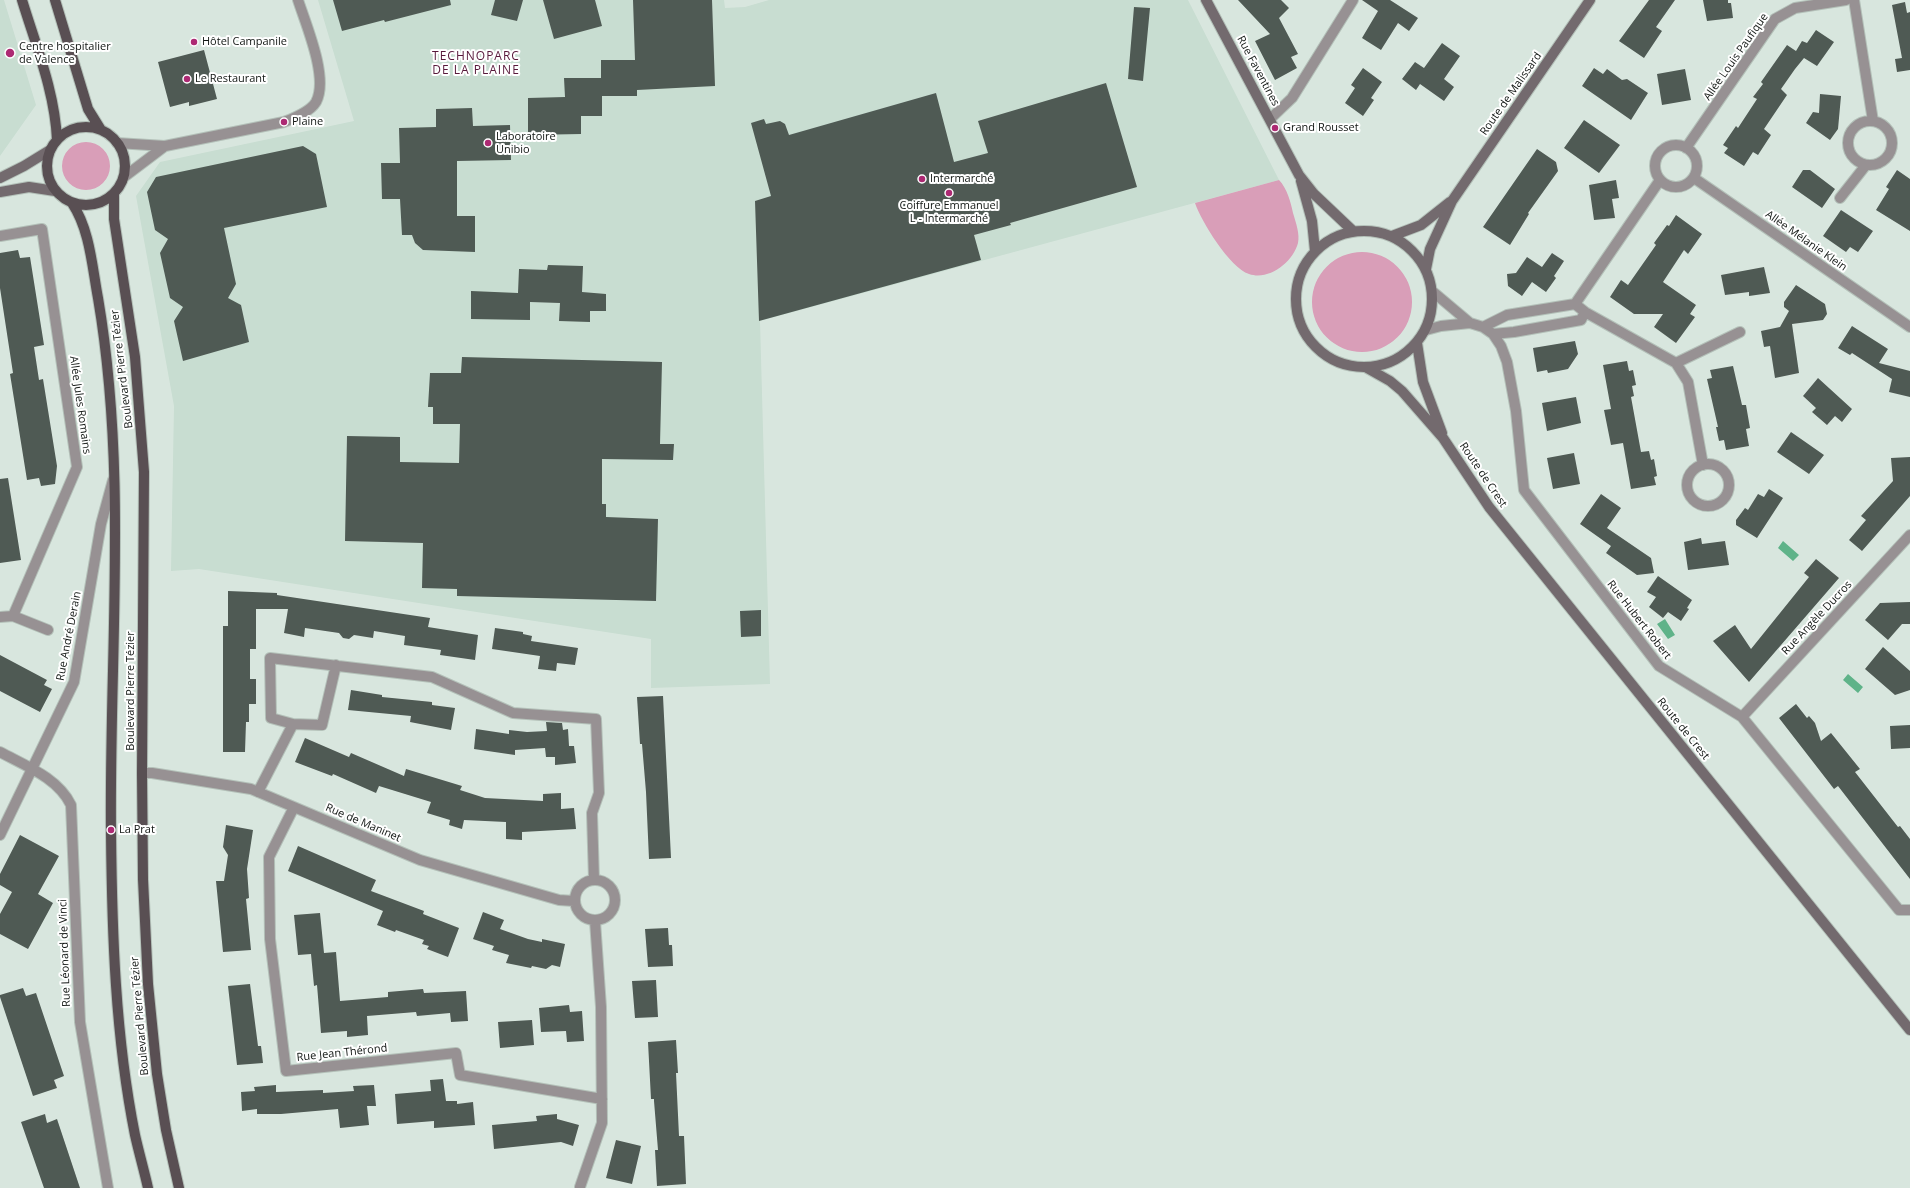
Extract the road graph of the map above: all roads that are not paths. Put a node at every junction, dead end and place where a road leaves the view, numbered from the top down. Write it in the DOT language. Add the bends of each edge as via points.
graph roads {
  1 [pos="22,0"];
  2 [pos="55,0"];
  3 [pos="298,0"];
  4 [pos="1206,0"];
  5 [pos="1353,0"];
  6 [pos="1590,0"];
  7 [pos="1846,0"];
  8 [pos="1854,0"];
  9 [pos="1270,119"];
  10 [pos="1873,121"];
  11 [pos="101,130"];
  12 [pos="57,140"];
  13 [pos="117,143"];
  14 [pos="165,146"];
  15 [pos="1686,148"];
  16 [pos="50,150"];
  17 [pos="1866,165"];
  18 [pos="1300,175"];
  19 [pos="124,177"];
  20 [pos="0,178"];
  21 [pos="1694,178"];
  22 [pos="1660,180"];
  23 [pos="55,191"];
  24 [pos="0,192"];
  25 [pos="114,193"];
  26 [pos="1840,198"];
  27 [pos="1452,201"];
  28 [pos="72,203"];
  29 [pos="1353,231"];
  30 [pos="0,236"];
  31 [pos="1392,236"];
  32 [pos="1315,250"];
  33 [pos="1426,270"];
  34 [pos="1432,291"];
  35 [pos="1575,304"];
  36 [pos="1585,312"];
  37 [pos="1470,323"];
  38 [pos="1908,326"];
  39 [pos="1483,327"];
  40 [pos="1426,330"];
  41 [pos="1740,332"];
  42 [pos="1493,334"];
  43 [pos="1417,343"];
  44 [pos="1676,363"];
  45 [pos="1367,368"];
  46 [pos="1444,438"];
  47 [pos="1703,465"];
  48 [pos="114,476"];
  49 [pos="1910,535"];
  50 [pos="14,616"];
  51 [pos="0,617"];
  52 [pos="48,630"];
  53 [pos="336,666"];
  54 [pos="1742,717"];
  55 [pos="293,724"];
  56 [pos="0,752"];
  57 [pos="33,769"];
  58 [pos="142,773"];
  59 [pos="258,792"];
  60 [pos="294,807"];
  61 [pos="0,836"];
  62 [pos="594,880"];
  63 [pos="574,901"];
  64 [pos="1910,910"];
  65 [pos="595,921"];
  66 [pos="1910,1030"];
  67 [pos="602,1099"];
  68 [pos="580,1187"];
  69 [pos="108,1188"];
  70 [pos="148,1188"];
  71 [pos="179,1188"];
  1 -- 12 [label="main road" via="50,89 56,117"];
  2 -- 11 [label="main road" via="88,109"];
  3 -- 14 [label="street" via="318,65 319,95 315,104 284,122"];
  4 -- 9 [label="main road, Rue Faventines"];
  5 -- 9 [label="street" via="1292,98"];
  6 -- 27 [label="main road, Route de Malissard"];
  7 -- 15 [label="street, Allée Louis Paufique" via="1795,8 1776,19"];
  8 -- 10 [label="street"];
  9 -- 18 [label="main road, Rue Faventines"];
  10 -- 17 [label="street" via="1858,124 1849,135 1849,152"];
  10 -- 17 [label="street" via="1886,127 1892,147 1884,160"];
  11 -- 12 [label="main road" via="77,128 66,132"];
  11 -- 13 [label="main road"];
  12 -- 16 [label="main road"];
  13 -- 14 [label="street"];
  13 -- 19 [label="main road" via="124,159"];
  14 -- 19 [label="street"];
  15 -- 21 [label="street" via="1694,156 1697,166"];
  15 -- 22 [label="street" via="1676,145 1665,148 1657,156 1655,167"];
  16 -- 20 [label="main road"];
  16 -- 23 [label="main road" via="48,178"];
  17 -- 26 [label="street"];
  18 -- 29 [label="main road, Rue Faventines" via="1314,194"];
  18 -- 32 [label="main road, Rue Faventines" via="1312,221"];
  19 -- 25 [label="main road"];
  21 -- 22 [label="street" via="1687,184 1674,187"];
  21 -- 38 [label="street, Allée Mélanie Klein"];
  22 -- 35 [label="street"];
  23 -- 24 [label="main road" via="29,187"];
  23 -- 28 [label="main road"];
  25 -- 28 [label="main road" via="102,202 87,206"];
  25 -- 58 [label="main road, Boulevard Pierre Tézier" via="114,219 135,357 144,472"];
  27 -- 31 [label="main road, Route de Malissard" via="1421,224"];
  27 -- 33 [label="main road, Route de Malissard" via="1430,249"];
  28 -- 48 [label="main road, Boulevard Pierre Tézier" via="84,224 102,321 109,380"];
  29 -- 31 [label="main road" via="1373,231"];
  29 -- 32 [label="main road" via="1332,238"];
  30 -- 50 [label="street, Allée Jules Romains" via="42,229 77,468"];
  31 -- 33 [label="main road" via="1418,256"];
  32 -- 45 [label="main road" via="1305,263 1296,289 1296,310 1300,326 1317,350 1333,361"];
  33 -- 34 [label="main road"];
  34 -- 37 [label="street"];
  34 -- 40 [label="main road" via="1432,311"];
  35 -- 36 [label="street"];
  35 -- 39 [label="street" via="1507,315"];
  36 -- 42 [label="street" via="1581,320"];
  36 -- 44 [label="street"];
  37 -- 39 [label="street"];
  37 -- 40 [label="street"];
  39 -- 42 [label="street"];
  40 -- 43 [label="main road"];
  41 -- 44 [label="street"];
  42 -- 54 [label="street, Rue Hubert Robert" via="1507,362 1516,410 1524,490 1659,666"];
  43 -- 45 [label="main road" via="1403,356"];
  43 -- 46 [label="main road" via="1423,382"];
  44 -- 47 [label="street" via="1688,382"];
  45 -- 46 [label="main road" via="1402,391"];
  46 -- 66 [label="main road, Route de Crest" via="1488,507"];
  47 -- 47 [label="street" via="1688,476 1688,494 1698,504 1711,506 1724,500 1728,494 1728,480 1721,469"];
  48 -- 57 [label="street, Rue André Derain" via="101,524 74,682"];
  48 -- 70 [label="main road, Boulevard Pierre Tézier" via="111,830 116,988 135,1134"];
  49 -- 54 [label="street, Rue Angèle Ducros"];
  50 -- 51 [label="street"];
  50 -- 52 [label="street"];
  53 -- 55 [label="street" via="322,725"];
  53 -- 55 [label="street" via="270,658 271,718"];
  53 -- 62 [label="street" via="432,677 513,712 596,719 599,793 592,813"];
  54 -- 64 [label="street, Rue Hubert Robert" via="1898,910"];
  55 -- 59 [label="street"];
  56 -- 57 [label="street, Rue Léonard de Vinci"];
  57 -- 61 [label="street, Rue André Derain"];
  57 -- 69 [label="street, Rue Léonard de Vinci" via="60,788 71,805 80,1022"];
  58 -- 59 [label="street, Rue de Maninet"];
  58 -- 71 [label="main road, Boulevard Pierre Tézier" via="143,879 148,984 157,1074"];
  59 -- 60 [label="street, Rue de Maninet"];
  60 -- 63 [label="street, Rue de Maninet" via="420,860 559,900"];
  60 -- 67 [label="street, Rue Jean Thérond" via="269,857 270,939 286,1070 456,1053 460,1075"];
  62 -- 63 [label="street" via="580,886"];
  62 -- 65 [label="street" via="609,885 615,900 610,915"];
  63 -- 65 [label="street" via="580,916"];
  65 -- 67 [label="street" via="601,1007"];
  67 -- 68 [label="street" via="602,1123"];
}
